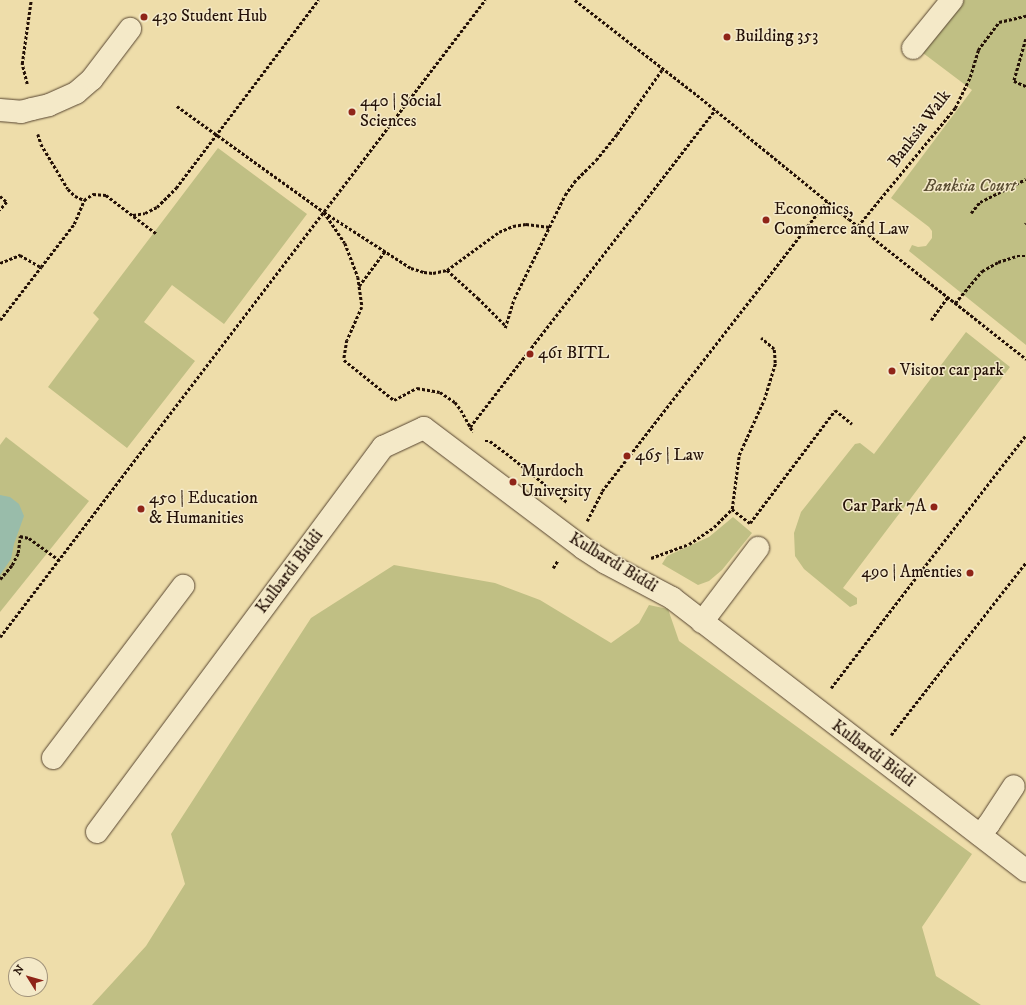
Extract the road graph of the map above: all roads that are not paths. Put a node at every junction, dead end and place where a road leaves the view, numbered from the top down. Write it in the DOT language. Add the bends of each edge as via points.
graph roads {
  1 [pos="952,0"];
  2 [pos="130,29"];
  3 [pos="912,48"];
  4 [pos="0,110"];
  5 [pos="757,538"];
  6 [pos="183,586"];
  7 [pos="702,622"];
  8 [pos="53,758"];
  9 [pos="1014,786"];
  10 [pos="97,832"];
  11 [pos="980,835"];
  12 [pos="1026,871"];
  1 -- 3 [label="street"];
  2 -- 4 [label="street" via="92,79 76,93 32,110"];
  5 -- 7 [label="street"];
  6 -- 8 [label="street"];
  7 -- 10 [label="street, Kulbardi Biddi" via="672,598 583,548 424,428 383,447"];
  7 -- 11 [label="street, Kulbardi Biddi"];
  9 -- 11 [label="street"];
  11 -- 12 [label="street, Kulbardi Biddi"];
}
